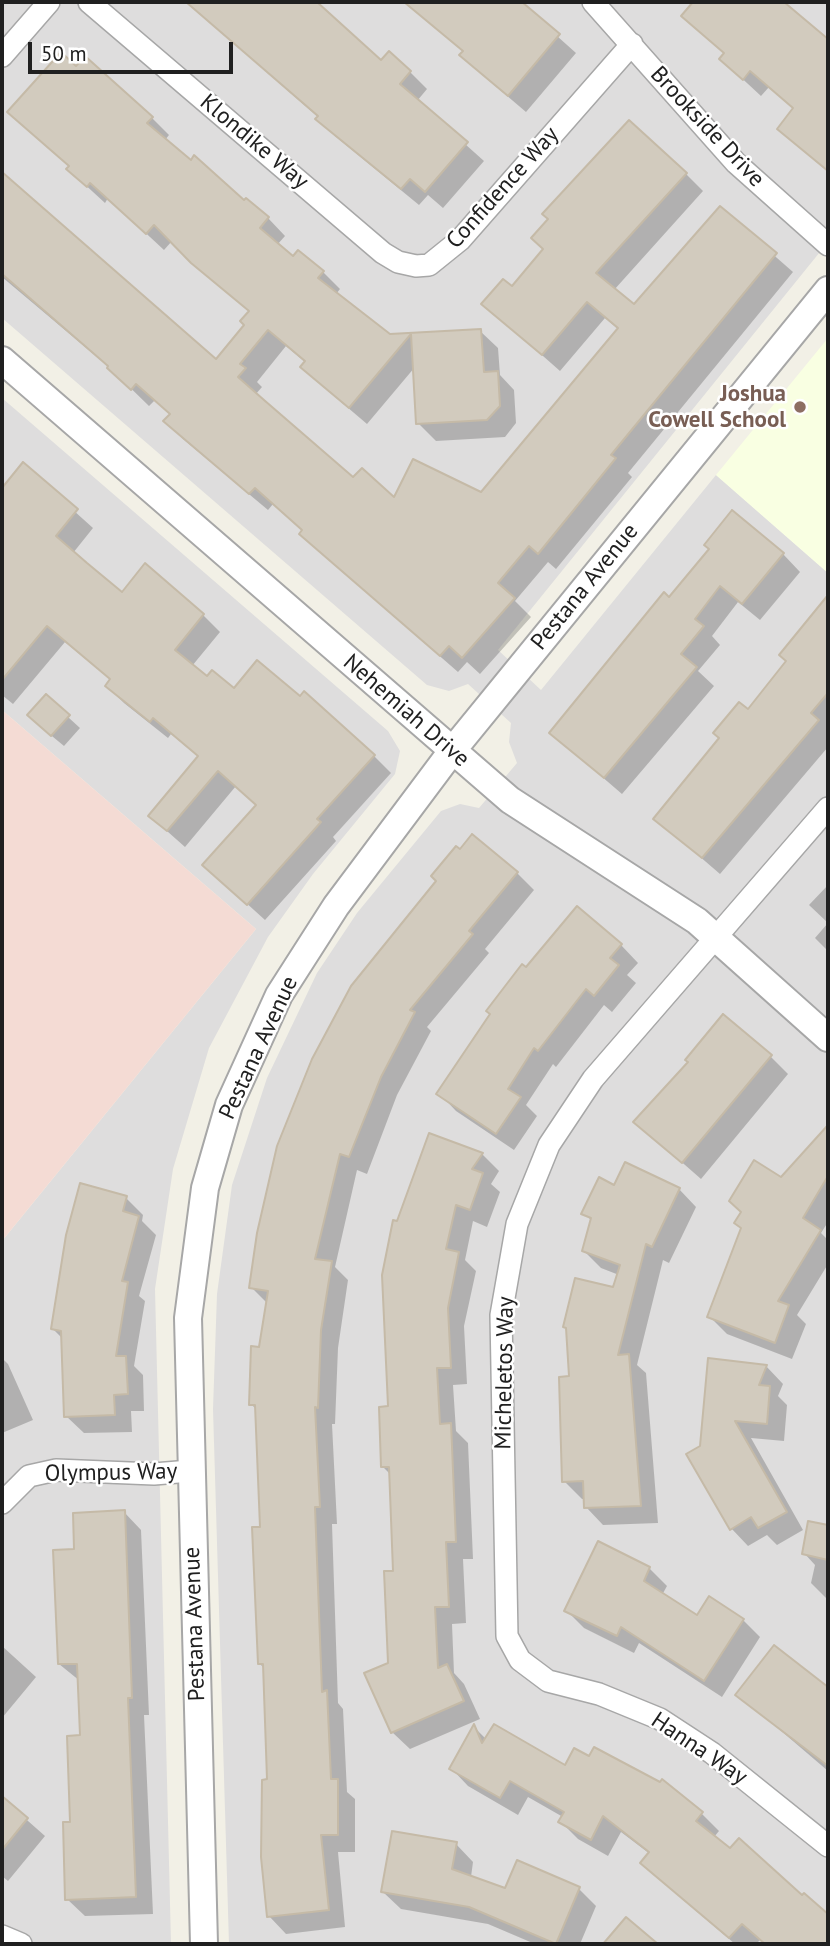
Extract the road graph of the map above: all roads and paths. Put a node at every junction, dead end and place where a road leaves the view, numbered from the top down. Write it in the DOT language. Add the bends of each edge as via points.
graph roads {
  1 [pos="48,2"];
  2 [pos="89,2"];
  3 [pos="593,2"];
  4 [pos="632,44"];
  5 [pos="2,55"];
  6 [pos="323,201"];
  7 [pos="828,245"];
  8 [pos="828,290"];
  9 [pos="2,360"];
  10 [pos="452,751"];
  11 [pos="828,808"];
  12 [pos="713,937"];
  13 [pos="828,1038"];
  14 [pos="190,1471"];
  15 [pos="2,1503"];
  16 [pos="520,1660"];
  17 [pos="828,1846"];
  18 [pos="2,1936"];
  19 [pos="21,1944"];
  20 [pos="204,1944"];
  1 -- 5 [label="street"];
  2 -- 6 [label="street, Klondike Way"];
  3 -- 4 [label="street, Brookside Drive"];
  4 -- 6 [label="street, Confidence Way" via="460,240 429,265 416,266 391,257"];
  4 -- 7 [label="street, Brookside Drive" via="736,163"];
  8 -- 10 [label="street, Pestana Avenue"];
  9 -- 10 [label="street, Nehemiah Drive"];
  10 -- 12 [label="street, Nehemiah Drive" via="510,800 664,898"];
  10 -- 14 [label="street, Pestana Avenue" via="336,906 279,995 229,1105 205,1188 188,1318"];
  11 -- 12 [label="street, Micheletos Way"];
  12 -- 13 [label="street, Nehemiah Drive"];
  12 -- 16 [label="street, Micheletos Way" via="586,1090 549,1145 517,1224 501,1315 507,1624"];
  14 -- 15 [label="street, Olympus Way" via="56,1470 29,1476"];
  14 -- 20 [label="street, Pestana Avenue"];
  16 -- 17 [label="street, Hanna Way" via="548,1681 599,1694 660,1719 712,1753"];
  18 -- 19 [label="street"];
}
